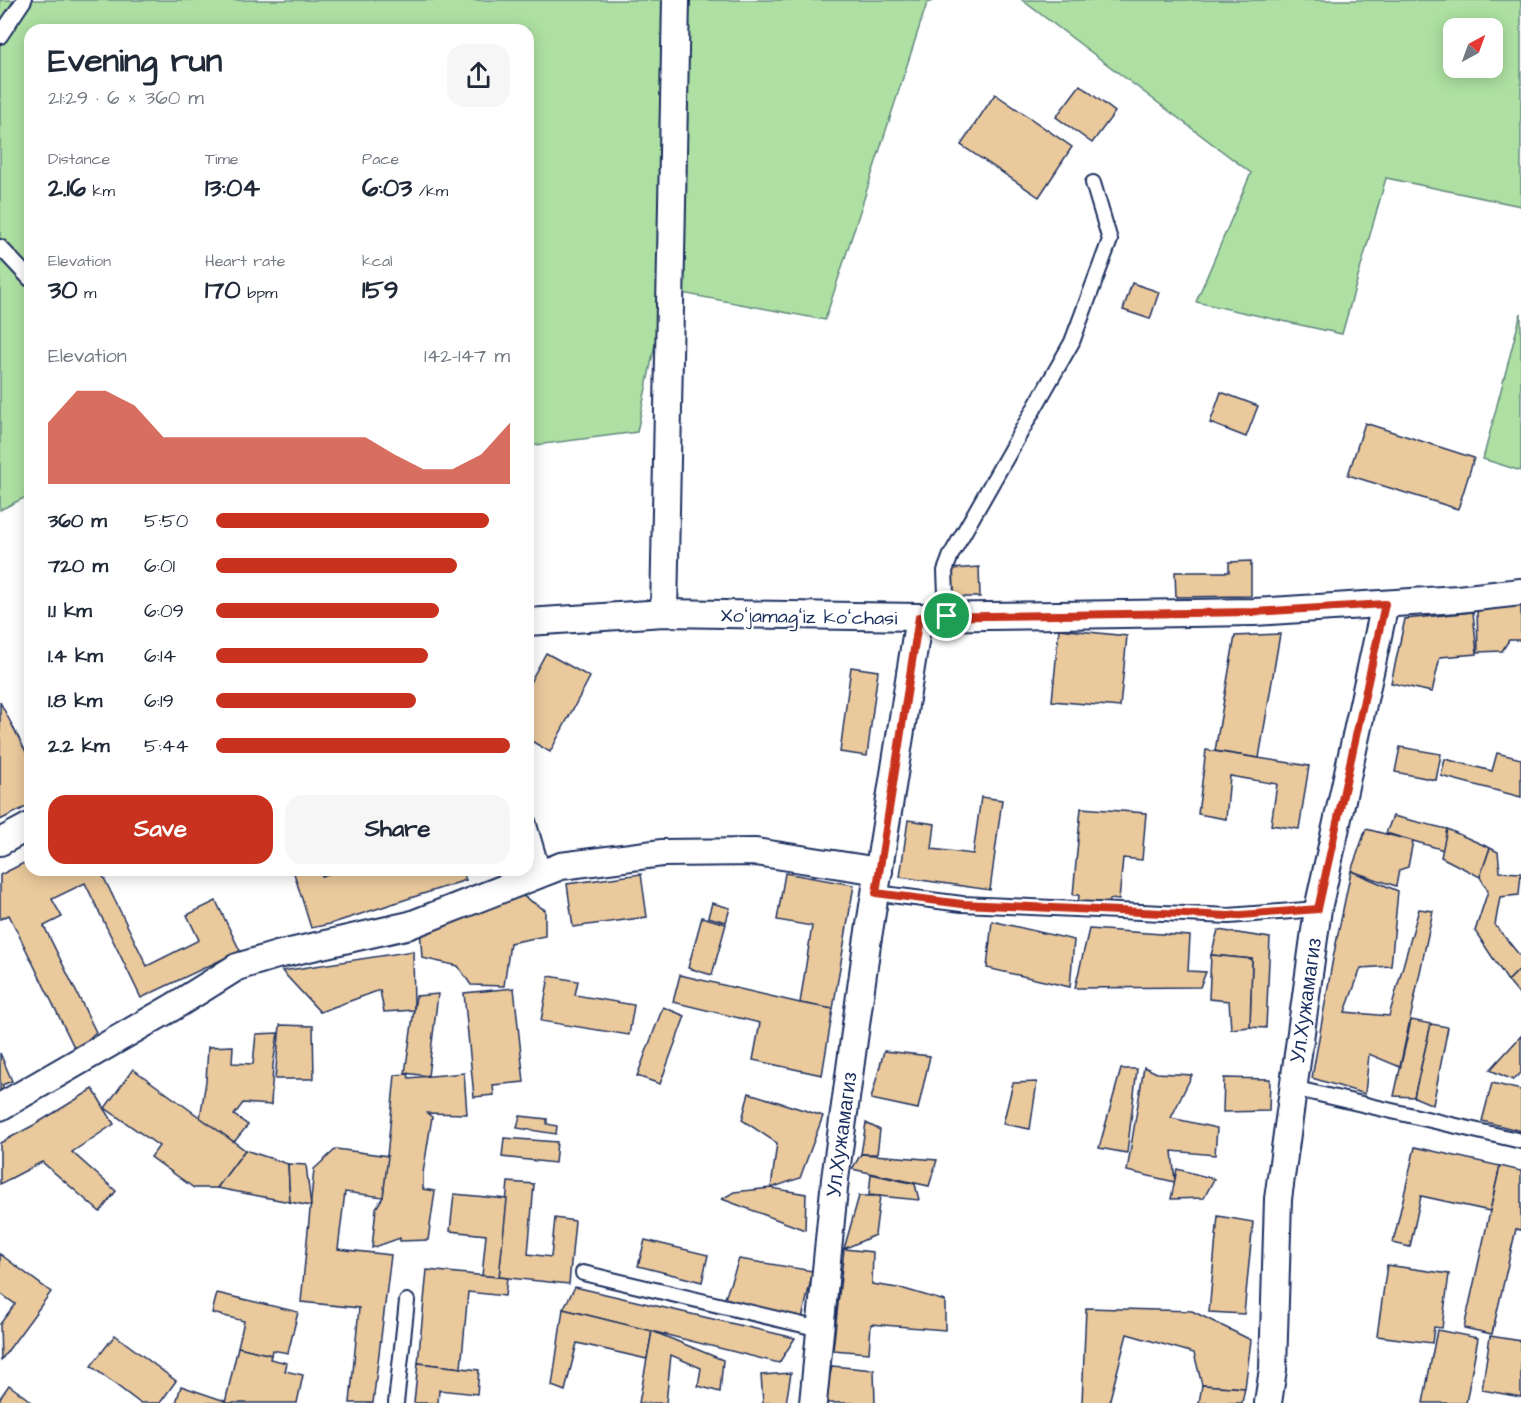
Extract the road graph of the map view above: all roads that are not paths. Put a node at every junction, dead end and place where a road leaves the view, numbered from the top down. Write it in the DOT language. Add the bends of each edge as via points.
graph roads {
  1 [pos="24,0"];
  2 [pos="676,0"];
  3 [pos="0,36"];
  4 [pos="1093,183"];
  5 [pos="0,247"];
  6 [pos="24,273"];
  7 [pos="1521,592"];
  8 [pos="1385,604"];
  9 [pos="664,613"];
  10 [pos="947,616"];
  11 [pos="919,617"];
  12 [pos="534,622"];
  13 [pos="24,829"];
  14 [pos="534,841"];
  15 [pos="0,842"];
  16 [pos="543,872"];
  17 [pos="533,876"];
  18 [pos="534,876"];
  19 [pos="877,882"];
  20 [pos="1318,909"];
  21 [pos="1293,1088"];
  22 [pos="0,1107"];
  23 [pos="1521,1141"];
  24 [pos="583,1273"];
  25 [pos="407,1301"];
  26 [pos="820,1329"];
  27 [pos="396,1403"];
  28 [pos="813,1403"];
  29 [pos="1268,1403"];
  1 -- 3 [label="lane"];
  2 -- 9 [label="street"];
  4 -- 10 [label="lane" via="1110,240 1072,342 951,555 945,571"];
  5 -- 6 [label="lane"];
  7 -- 8 [label="street, Xoʻjamagʻiz koʻchasi"];
  8 -- 10 [label="street, Xoʻjamagʻiz koʻchasi" via="1254,612"];
  8 -- 20 [label="street, Ул.Хужамагиз"];
  9 -- 11 [label="street, Xoʻjamagʻiz koʻchasi"];
  9 -- 12 [label="street, Xoʻjamagʻiz koʻchasi"];
  10 -- 11 [label="street, Xoʻjamagʻiz koʻchasi"];
  11 -- 19 [label="street, Ул.Хужамагиз"];
  13 -- 15 [label="street"];
  14 -- 16 [label="lane"];
  16 -- 18 [label="street"];
  16 -- 19 [label="street" via="561,866 662,853 756,852"];
  17 -- 22 [label="street" via="410,925 237,967"];
  19 -- 20 [label="lane" via="962,904 1229,916"];
  19 -- 26 [label="street, Ул.Хужамагиз" via="835,1179"];
  20 -- 21 [label="street, Ул.Хужамагиз"];
  21 -- 23 [label="lane"];
  21 -- 29 [label="street, Ул.Хужамагиз" via="1278,1199 1273,1369"];
  24 -- 26 [label="lane"];
  25 -- 27 [label="lane"];
  26 -- 28 [label="street, Ул.Хужамагиз"];
}
